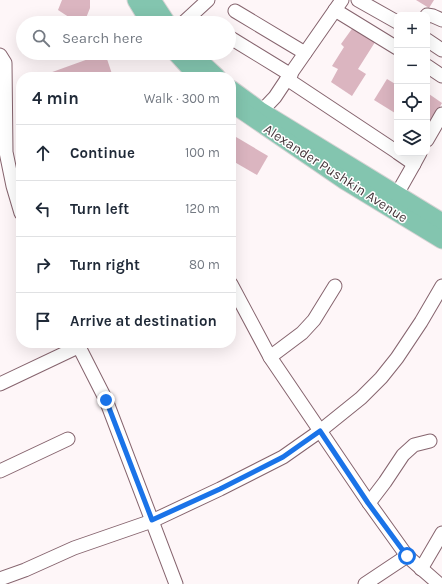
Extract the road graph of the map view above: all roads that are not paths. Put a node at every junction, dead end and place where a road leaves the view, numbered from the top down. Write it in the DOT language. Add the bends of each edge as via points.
graph roads {
  1 [pos="136,0"];
  2 [pos="152,0"];
  3 [pos="208,0"];
  4 [pos="358,0"];
  5 [pos="339,5"];
  6 [pos="235,11"];
  7 [pos="146,16"];
  8 [pos="162,16"];
  9 [pos="191,16"];
  10 [pos="430,16"];
  11 [pos="394,20"];
  12 [pos="442,20"];
  13 [pos="236,42"];
  14 [pos="430,42"];
  15 [pos="394,46"];
  16 [pos="442,50"];
  17 [pos="305,53"];
  18 [pos="0,55"];
  19 [pos="183,60"];
  20 [pos="430,68"];
  21 [pos="191,69"];
  22 [pos="201,72"];
  23 [pos="442,76"];
  24 [pos="289,77"];
  25 [pos="236,93"];
  26 [pos="236,105"];
  27 [pos="257,115"];
  28 [pos="440,123"];
  29 [pos="430,136"];
  30 [pos="394,150"];
  31 [pos="417,158"];
  32 [pos="397,194"];
  33 [pos="16,196"];
  34 [pos="442,222"];
  35 [pos="442,240"];
  36 [pos="335,286"];
  37 [pos="442,286"];
  38 [pos="236,293"];
  39 [pos="71,348"];
  40 [pos="79,348"];
  41 [pos="270,357"];
  42 [pos="0,384"];
  43 [pos="320,431"];
  44 [pos="68,439"];
  45 [pos="430,441"];
  46 [pos="0,471"];
  47 [pos="368,503"];
  48 [pos="152,520"];
  49 [pos="442,533"];
  50 [pos="407,556"];
  51 [pos="421,569"];
  52 [pos="0,579"];
  53 [pos="176,584"];
  54 [pos="365,584"];
  55 [pos="439,584"];
  1 -- 7 [label="main road"];
  2 -- 8 [label="main road"];
  3 -- 9 [label="street"];
  4 -- 11 [label="street"];
  5 -- 15 [label="street"];
  5 -- 17 [label="street"];
  6 -- 17 [label="street"];
  10 -- 12 [label="street"];
  13 -- 24 [label="street"];
  14 -- 16 [label="street"];
  17 -- 24 [label="street"];
  18 -- 33 [label="street" via="5,63 6,152"];
  19 -- 21 [label="main road"];
  20 -- 23 [label="street"];
  21 -- 22 [label="main road"];
  24 -- 27 [label="street" via="275,97"];
  24 -- 30 [label="street"];
  25 -- 27 [label="main road, Alexander Pushkin Avenue"];
  26 -- 27 [label="main road, Alexander Pushkin Avenue"];
  27 -- 32 [label="main road, Alexander Pushkin Avenue"];
  27 -- 35 [label="main road, Alexander Pushkin Avenue" via="345,181"];
  28 -- 29 [label="street"];
  31 -- 32 [label="street"];
  32 -- 34 [label="main road, Alexander Pushkin Avenue"];
  36 -- 41 [label="street" via="314,320 302,333"];
  37 -- 43 [label="street" via="421,322 381,378"];
  38 -- 41 [label="street"];
  39 -- 42 [label="street"];
  40 -- 48 [label="street" via="106,400"];
  41 -- 43 [label="street"];
  43 -- 47 [label="street"];
  43 -- 48 [label="street" via="283,457"];
  44 -- 46 [label="street"];
  45 -- 47 [label="street" via="414,445 403,455"];
  47 -- 50 [label="street"];
  48 -- 52 [label="street" via="74,548"];
  48 -- 53 [label="street"];
  49 -- 51 [label="street"];
  50 -- 51 [label="street"];
  50 -- 54 [label="street"];
  51 -- 55 [label="street"];
}
